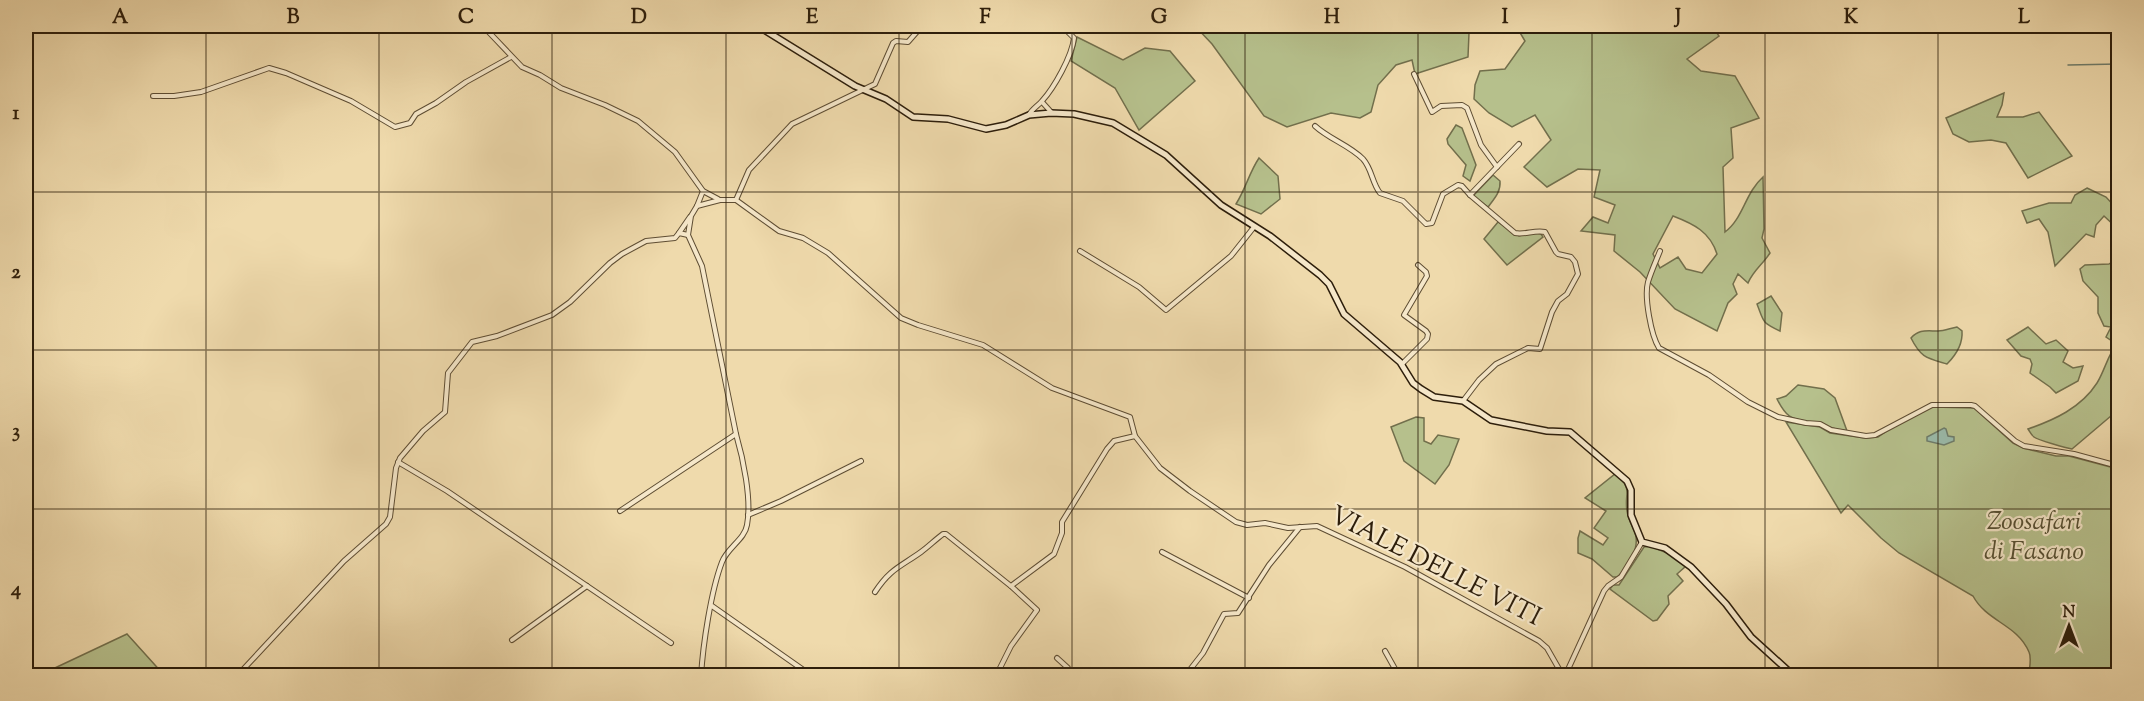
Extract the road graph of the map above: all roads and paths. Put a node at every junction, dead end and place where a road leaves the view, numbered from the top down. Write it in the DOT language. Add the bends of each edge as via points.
graph roads {
  1 [pos="483,26"];
  2 [pos="758,26"];
  3 [pos="922,26"];
  4 [pos="1066,26"];
  5 [pos="511,57"];
  6 [pos="1413,74"];
  7 [pos="863,90"];
  8 [pos="153,96"];
  9 [pos="1042,102"];
  10 [pos="1052,113"];
  11 [pos="1029,115"];
  12 [pos="1315,126"];
  13 [pos="1519,144"];
  14 [pos="1497,167"];
  15 [pos="703,191"];
  16 [pos="1470,195"];
  17 [pos="720,200"];
  18 [pos="736,200"];
  19 [pos="697,206"];
  20 [pos="691,216"];
  21 [pos="1254,227"];
  22 [pos="679,234"];
  23 [pos="688,235"];
  24 [pos="1080,251"];
  25 [pos="1660,251"];
  26 [pos="1418,265"];
  27 [pos="1401,365"];
  28 [pos="1463,401"];
  29 [pos="736,434"];
  30 [pos="1134,436"];
  31 [pos="861,461"];
  32 [pos="398,462"];
  33 [pos="2118,466"];
  34 [pos="620,512"];
  35 [pos="748,515"];
  36 [pos="1300,527"];
  37 [pos="1642,542"];
  38 [pos="1162,552"];
  39 [pos="587,586"];
  40 [pos="1011,586"];
  41 [pos="875,592"];
  42 [pos="1249,598"];
  43 [pos="712,606"];
  44 [pos="512,640"];
  45 [pos="671,643"];
  46 [pos="1385,651"];
  47 [pos="1057,658"];
  48 [pos="1396,674"];
  49 [pos="237,675"];
  50 [pos="701,675"];
  51 [pos="812,675"];
  52 [pos="996,675"];
  53 [pos="1065,675"];
  54 [pos="1185,675"];
  55 [pos="1564,675"];
  56 [pos="1794,675"];
  1 -- 5 [label="street"];
  2 -- 7 [label="street"];
  3 -- 7 [label="street" via="908,42 893,43 875,84"];
  4 -- 9 [label="street" via="1074,38 1073,46"];
  5 -- 8 [label="street" via="416,114 410,123 395,127 351,101 269,68 201,92"];
  5 -- 15 [label="street" via="561,88 638,121 675,152"];
  6 -- 14 [label="street" via="1432,112 1441,106 1467,108 1481,145"];
  7 -- 11 [label="street" via="886,99 913,117 958,121 986,129"];
  7 -- 18 [label="street" via="792,124 749,170"];
  9 -- 10 [label="street"];
  9 -- 11 [label="street"];
  10 -- 11 [label="street"];
  10 -- 21 [label="street" via="1113,123 1166,155 1221,205"];
  12 -- 16 [label="street" via="1360,156 1380,193 1403,201 1426,224 1432,223 1443,194 1458,184"];
  13 -- 14 [label="street"];
  14 -- 16 [label="street"];
  15 -- 17 [label="street"];
  15 -- 19 [label="street"];
  16 -- 28 [label="street" via="1515,233 1545,232 1558,254 1575,262 1578,274 1552,312 1540,349 1528,348 1496,364"];
  17 -- 18 [label="street"];
  17 -- 19 [label="street"];
  18 -- 30 [label="street, VIALE DELLE VITI" via="779,231 803,238 828,253 901,318 983,345 1052,388 1127,415 1132,420"];
  19 -- 20 [label="street"];
  20 -- 22 [label="street"];
  20 -- 23 [label="street"];
  21 -- 24 [label="street" via="1231,256 1166,310 1144,291"];
  21 -- 27 [label="street" via="1320,275 1333,290 1344,314"];
  22 -- 23 [label="street"];
  22 -- 32 [label="street" via="675,238 646,241 622,254 552,315 472,342 448,373 445,412 416,438"];
  23 -- 29 [label="street" via="702,266"];
  25 -- 33 [label="street" via="1647,284 1651,322 1659,348 1778,417 1866,436 1880,434 1932,405 1971,405 2024,446"];
  26 -- 27 [label="street" via="1427,276 1404,315 1428,334"];
  27 -- 28 [label="street" via="1413,383 1434,397"];
  28 -- 37 [label="street" via="1491,420 1570,432 1627,481 1631,515"];
  29 -- 34 [label="street"];
  29 -- 35 [label="street" via="744,460"];
  30 -- 36 [label="street, VIALE DELLE VITI" via="1160,468 1236,522"];
  30 -- 40 [label="street" via="1114,441 1107,449 1062,522 1054,554"];
  31 -- 35 [label="street"];
  32 -- 39 [label="street"];
  32 -- 49 [label="street" via="386,524 345,561"];
  35 -- 43 [label="street" via="746,530 723,559"];
  36 -- 42 [label="street" via="1269,565"];
  36 -- 55 [label="street, VIALE DELLE VITI" via="1317,526 1347,539 1539,641"];
  37 -- 55 [label="street" via="1621,577 1604,591"];
  37 -- 56 [label="street" via="1665,548 1691,567 1751,637"];
  38 -- 42 [label="street"];
  39 -- 44 [label="street"];
  39 -- 45 [label="street"];
  40 -- 41 [label="street" via="943,534 884,578"];
  40 -- 52 [label="street" via="1037,610"];
  42 -- 54 [label="street" via="1238,613 1224,614 1203,653"];
  43 -- 50 [label="street"];
  43 -- 51 [label="street"];
  46 -- 48 [label="street"];
  47 -- 53 [label="street" via="1068,668"];
}
